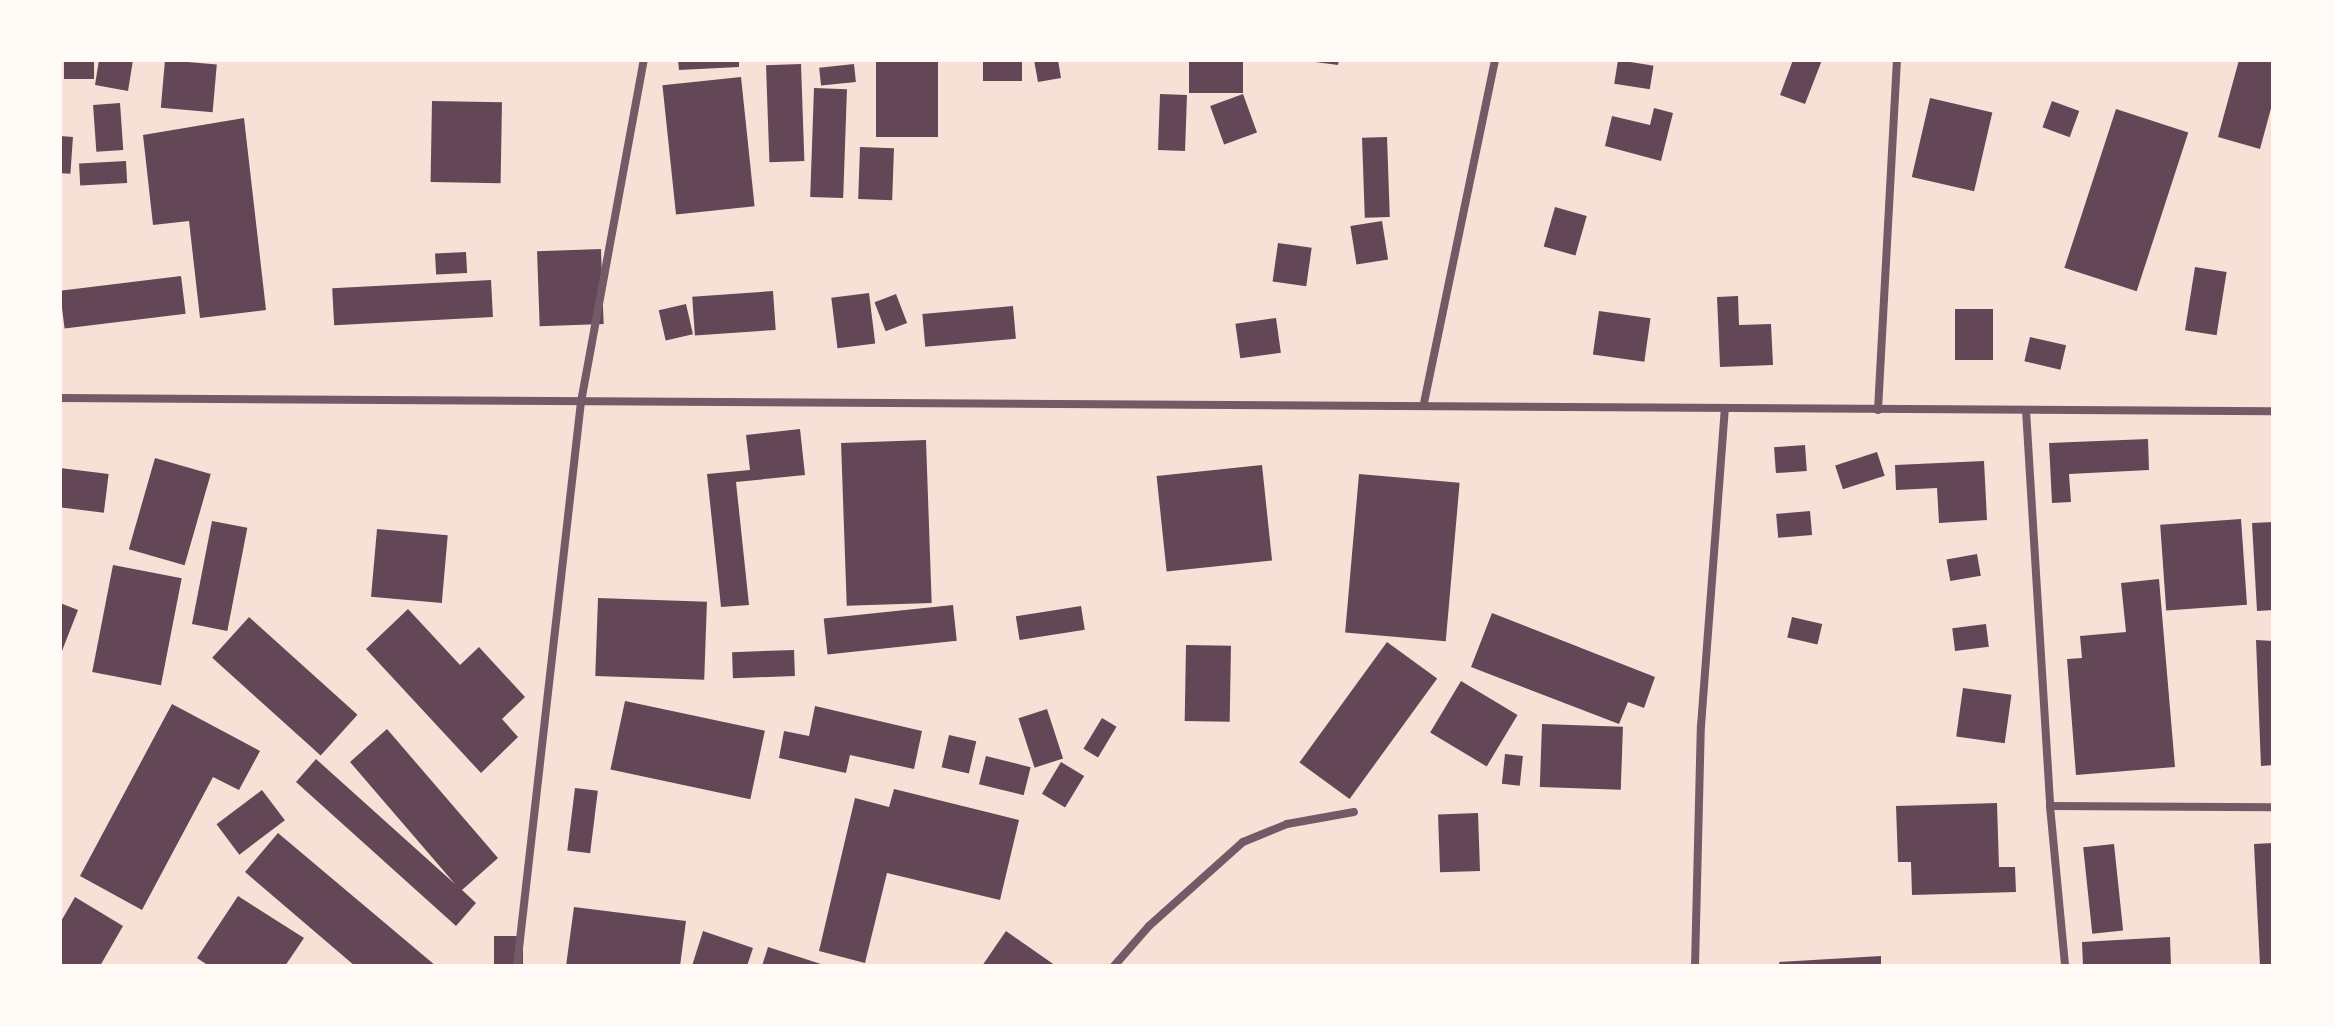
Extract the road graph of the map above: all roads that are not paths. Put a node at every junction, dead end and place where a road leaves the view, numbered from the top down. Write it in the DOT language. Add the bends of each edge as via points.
graph roads {
  1 [pos="644,60"];
  2 [pos="1495,60"];
  3 [pos="1897,60"];
  4 [pos="60,398"];
  5 [pos="581,402"];
  6 [pos="1424,403"];
  7 [pos="1725,410"];
  8 [pos="1878,410"];
  9 [pos="2026,410"];
  10 [pos="2273,411"];
  11 [pos="2050,806"];
  12 [pos="2273,807"];
  13 [pos="1354,812"];
  14 [pos="517,966"];
  15 [pos="1114,966"];
  16 [pos="1695,966"];
  17 [pos="2065,966"];
  1 -- 5 [label="street"];
  2 -- 6 [label="street"];
  3 -- 8 [label="street"];
  4 -- 5 [label="street"];
  5 -- 6 [label="street"];
  5 -- 14 [label="street"];
  6 -- 7 [label="street"];
  7 -- 8 [label="street"];
  7 -- 16 [label="street" via="1701,726"];
  8 -- 9 [label="street"];
  9 -- 10 [label="street"];
  9 -- 11 [label="street"];
  11 -- 12 [label="street"];
  11 -- 17 [label="street"];
  13 -- 15 [label="street" via="1287,824 1243,842 1149,926"];
}
